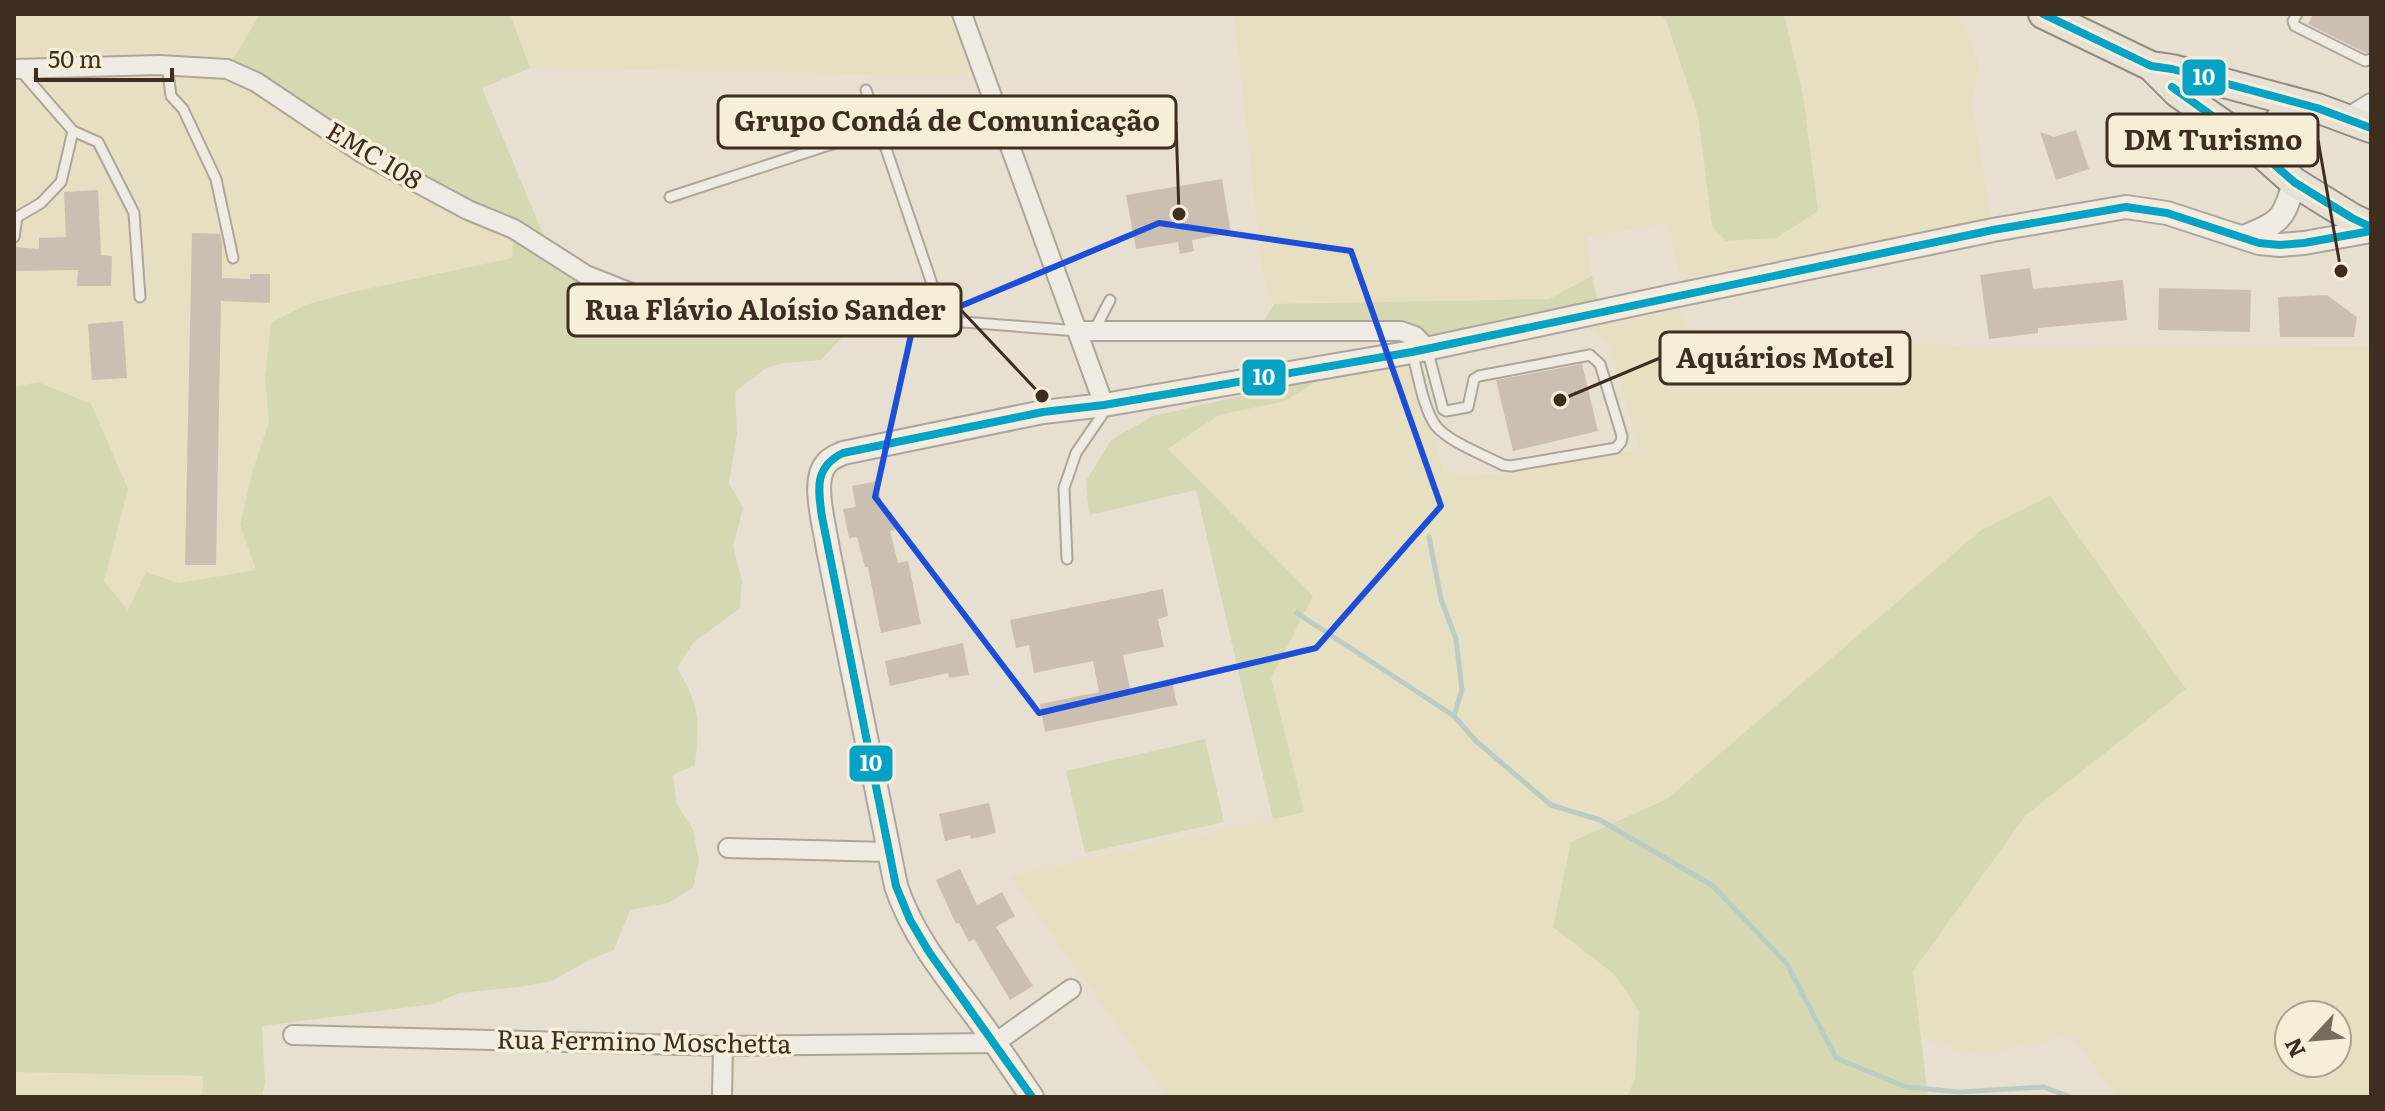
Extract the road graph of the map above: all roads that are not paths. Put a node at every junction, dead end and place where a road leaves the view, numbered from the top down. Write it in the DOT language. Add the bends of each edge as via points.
graph roads {
  1 [pos="962,14"];
  2 [pos="2043,14"];
  3 [pos="2297,14"];
  4 [pos="2371,59"];
  5 [pos="167,65"];
  6 [pos="2151,66"];
  7 [pos="17,69"];
  8 [pos="866,90"];
  9 [pos="2371,103"];
  10 [pos="2300,104"];
  11 [pos="2359,123"];
  12 [pos="878,129"];
  13 [pos="73,131"];
  14 [pos="2273,161"];
  15 [pos="2294,182"];
  16 [pos="670,197"];
  17 [pos="2371,229"];
  18 [pos="14,237"];
  19 [pos="2244,237"];
  20 [pos="233,258"];
  21 [pos="140,297"];
  22 [pos="1110,300"];
  23 [pos="722,303"];
  24 [pos="944,319"];
  25 [pos="1086,331"];
  26 [pos="1420,351"];
  27 [pos="1104,405"];
  28 [pos="1067,559"];
  29 [pos="728,848"];
  30 [pos="888,852"];
  31 [pos="1071,989"];
  32 [pos="293,1035"];
  33 [pos="995,1043"];
  34 [pos="723,1046"];
  35 [pos="722,1097"];
  36 [pos="1032,1097"];
  1 -- 25 [label="street"];
  2 -- 6 [label="main road"];
  3 -- 4 [label="lane" via="2295,26 2365,61"];
  5 -- 7 [label="street, EMC 108"];
  5 -- 20 [label="lane" via="171,96 183,109 216,179"];
  5 -- 23 [label="street, EMC 108" via="227,69 256,82 362,153 514,229 586,275 639,296"];
  6 -- 10 [label="main road"];
  6 -- 14 [label="main road" via="2178,93"];
  7 -- 13 [label="lane"];
  8 -- 12 [label="lane"];
  9 -- 11 [label="street"];
  10 -- 11 [label="main road"];
  10 -- 14 [label="main road" via="2274,129"];
  12 -- 16 [label="lane"];
  12 -- 24 [label="lane"];
  13 -- 18 [label="lane" via="61,182 17,217"];
  13 -- 21 [label="lane" via="98,142 134,213"];
  14 -- 15 [label="main road"];
  15 -- 17 [label="main road"];
  15 -- 19 [label="street" via="2287,208 2272,225"];
  17 -- 19 [label="street" via="2280,245"];
  19 -- 26 [label="street" via="2167,213 2126,207 1684,293"];
  22 -- 25 [label="lane"];
  23 -- 24 [label="lane"];
  24 -- 25 [label="lane"];
  25 -- 26 [label="street" via="1401,331 1415,336"];
  25 -- 27 [label="street"];
  26 -- 26 [label="lane" via="1437,427 1503,465 1616,448 1621,442 1600,364 1590,355 1479,376 1468,407 1446,411"];
  26 -- 27 [label="street"];
  27 -- 28 [label="lane" via="1076,453 1064,488"];
  27 -- 30 [label="street" via="1043,412 843,453 830,459 819,476 828,549"];
  29 -- 30 [label="street"];
  30 -- 33 [label="street" via="905,913 922,944"];
  31 -- 33 [label="street"];
  32 -- 34 [label="street, Rua Fermino Moschetta"];
  33 -- 34 [label="street, Rua Fermino Moschetta"];
  33 -- 36 [label="street"];
  34 -- 35 [label="street"];
}
